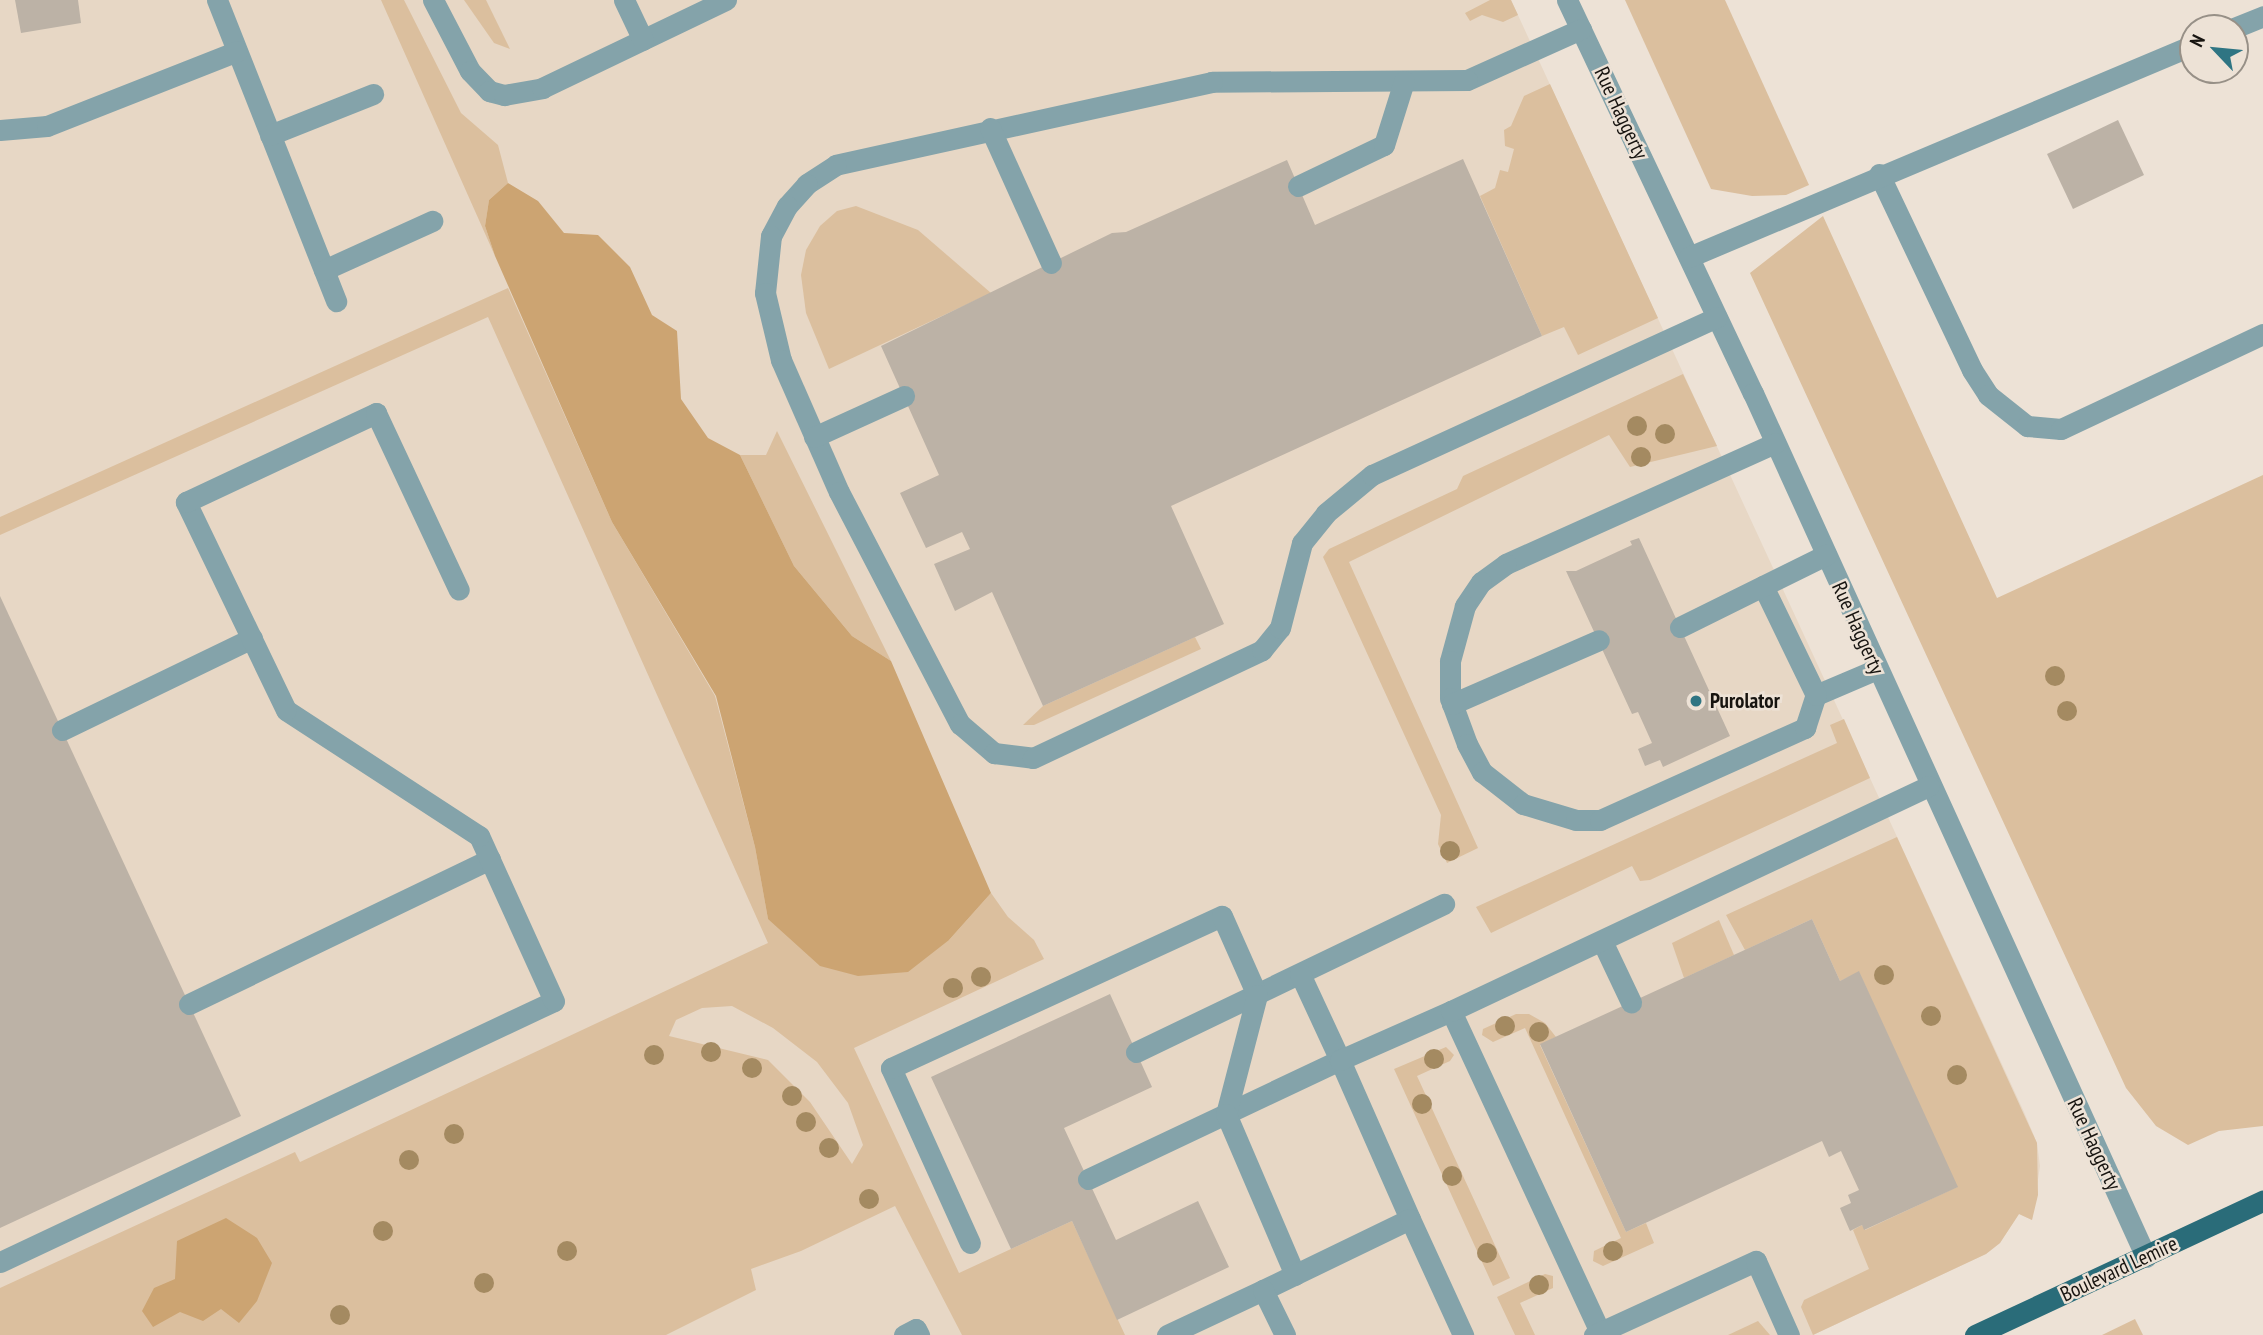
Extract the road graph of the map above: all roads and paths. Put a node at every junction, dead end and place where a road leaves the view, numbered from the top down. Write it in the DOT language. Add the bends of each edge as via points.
graph roads {
  1 [pos="217,0"];
  2 [pos="433,0"];
  3 [pos="624,0"];
  4 [pos="726,0"];
  5 [pos="1567,0"];
  6 [pos="1581,29"];
  7 [pos="643,40"];
  8 [pos="237,51"];
  9 [pos="2179,51"];
  10 [pos="1404,81"];
  11 [pos="373,93"];
  12 [pos="990,128"];
  13 [pos="0,130"];
  14 [pos="270,135"];
  15 [pos="1880,174"];
  16 [pos="1298,186"];
  17 [pos="432,222"];
  18 [pos="1689,257"];
  19 [pos="1051,263"];
  20 [pos="324,270"];
  21 [pos="336,301"];
  22 [pos="1717,317"];
  23 [pos="2263,334"];
  24 [pos="904,396"];
  25 [pos="814,437"];
  26 [pos="1775,443"];
  27 [pos="1826,555"];
  28 [pos="1763,586"];
  29 [pos="459,590"];
  30 [pos="1680,627"];
  31 [pos="251,638"];
  32 [pos="1599,640"];
  33 [pos="1877,669"];
  34 [pos="1816,695"];
  35 [pos="1452,704"];
  36 [pos="62,730"];
  37 [pos="1929,786"];
  38 [pos="490,859"];
  39 [pos="1444,904"];
  40 [pos="1602,941"];
  41 [pos="1300,974"];
  42 [pos="1257,995"];
  43 [pos="1632,1002"];
  44 [pos="189,1003"];
  45 [pos="1451,1012"];
  46 [pos="1136,1052"];
  47 [pos="1340,1060"];
  48 [pos="1226,1114"];
  49 [pos="1088,1179"];
  50 [pos="2263,1201"];
  51 [pos="1410,1219"];
  52 [pos="970,1243"];
  53 [pos="2147,1257"];
  54 [pos="0,1262"];
  55 [pos="1295,1275"];
  56 [pos="1263,1290"];
  57 [pos="1597,1334"];
  58 [pos="904,1335"];
  59 [pos="919,1335"];
  60 [pos="1167,1335"];
  61 [pos="1285,1335"];
  62 [pos="1463,1335"];
  63 [pos="1790,1335"];
  64 [pos="1975,1335"];
  1 -- 8 [label="street"];
  2 -- 7 [label="street" via="470,71 489,91 504,95 542,88"];
  3 -- 7 [label="street"];
  4 -- 7 [label="street"];
  5 -- 6 [label="street, Rue Haggerty"];
  6 -- 10 [label="street" via="1468,79"];
  6 -- 18 [label="street, Rue Haggerty"];
  8 -- 13 [label="street" via="47,126"];
  8 -- 14 [label="street"];
  9 -- 15 [label="street"];
  10 -- 12 [label="street" via="1212,82"];
  10 -- 16 [label="street" via="1384,145"];
  11 -- 14 [label="street"];
  12 -- 19 [label="street"];
  12 -- 25 [label="street" via="836,165 807,184 787,206 771,236 765,293 780,360"];
  14 -- 20 [label="street"];
  15 -- 18 [label="street"];
  15 -- 23 [label="street" via="1972,370 1988,395 2027,426 2061,429"];
  17 -- 20 [label="street"];
  18 -- 22 [label="street, Rue Haggerty"];
  20 -- 21 [label="street"];
  22 -- 25 [label="street" via="1372,475 1326,513 1302,543 1280,628 1262,650 1033,758 994,753 960,724"];
  22 -- 26 [label="street, Rue Haggerty"];
  24 -- 25 [label="street"];
  26 -- 27 [label="street, Rue Haggerty"];
  26 -- 35 [label="street" via="1506,564 1481,582 1465,606 1454,637"];
  27 -- 28 [label="street"];
  27 -- 33 [label="street, Rue Haggerty"];
  28 -- 30 [label="street"];
  28 -- 34 [label="street"];
  29 -- 31 [label="street" via="376,412 186,502"];
  31 -- 36 [label="street"];
  31 -- 38 [label="street" via="286,710 479,836"];
  32 -- 35 [label="street"];
  33 -- 34 [label="street"];
  33 -- 37 [label="street, Rue Haggerty"];
  34 -- 35 [label="street" via="1805,729 1600,820 1546,814 1503,791 1482,772"];
  37 -- 40 [label="street"];
  37 -- 53 [label="street, Rue Haggerty"];
  38 -- 44 [label="street"];
  38 -- 54 [label="street" via="554,1002"];
  39 -- 41 [label="street"];
  40 -- 43 [label="street"];
  40 -- 45 [label="street"];
  41 -- 42 [label="street"];
  41 -- 47 [label="street"];
  42 -- 46 [label="street"];
  42 -- 48 [label="street"];
  42 -- 52 [label="street" via="1222,916 891,1068"];
  45 -- 47 [label="street"];
  45 -- 57 [label="street"];
  47 -- 48 [label="street"];
  47 -- 51 [label="street"];
  48 -- 49 [label="street"];
  48 -- 55 [label="street"];
  50 -- 53 [label="main road, Boulevard Lemire"];
  51 -- 55 [label="street"];
  51 -- 62 [label="street"];
  53 -- 64 [label="main road, Boulevard Lemire"];
  55 -- 56 [label="street"];
  56 -- 60 [label="street"];
  56 -- 61 [label="street"];
  57 -- 63 [label="street" via="1756,1261"];
  58 -- 59 [label="street" via="916,1329"];
}
